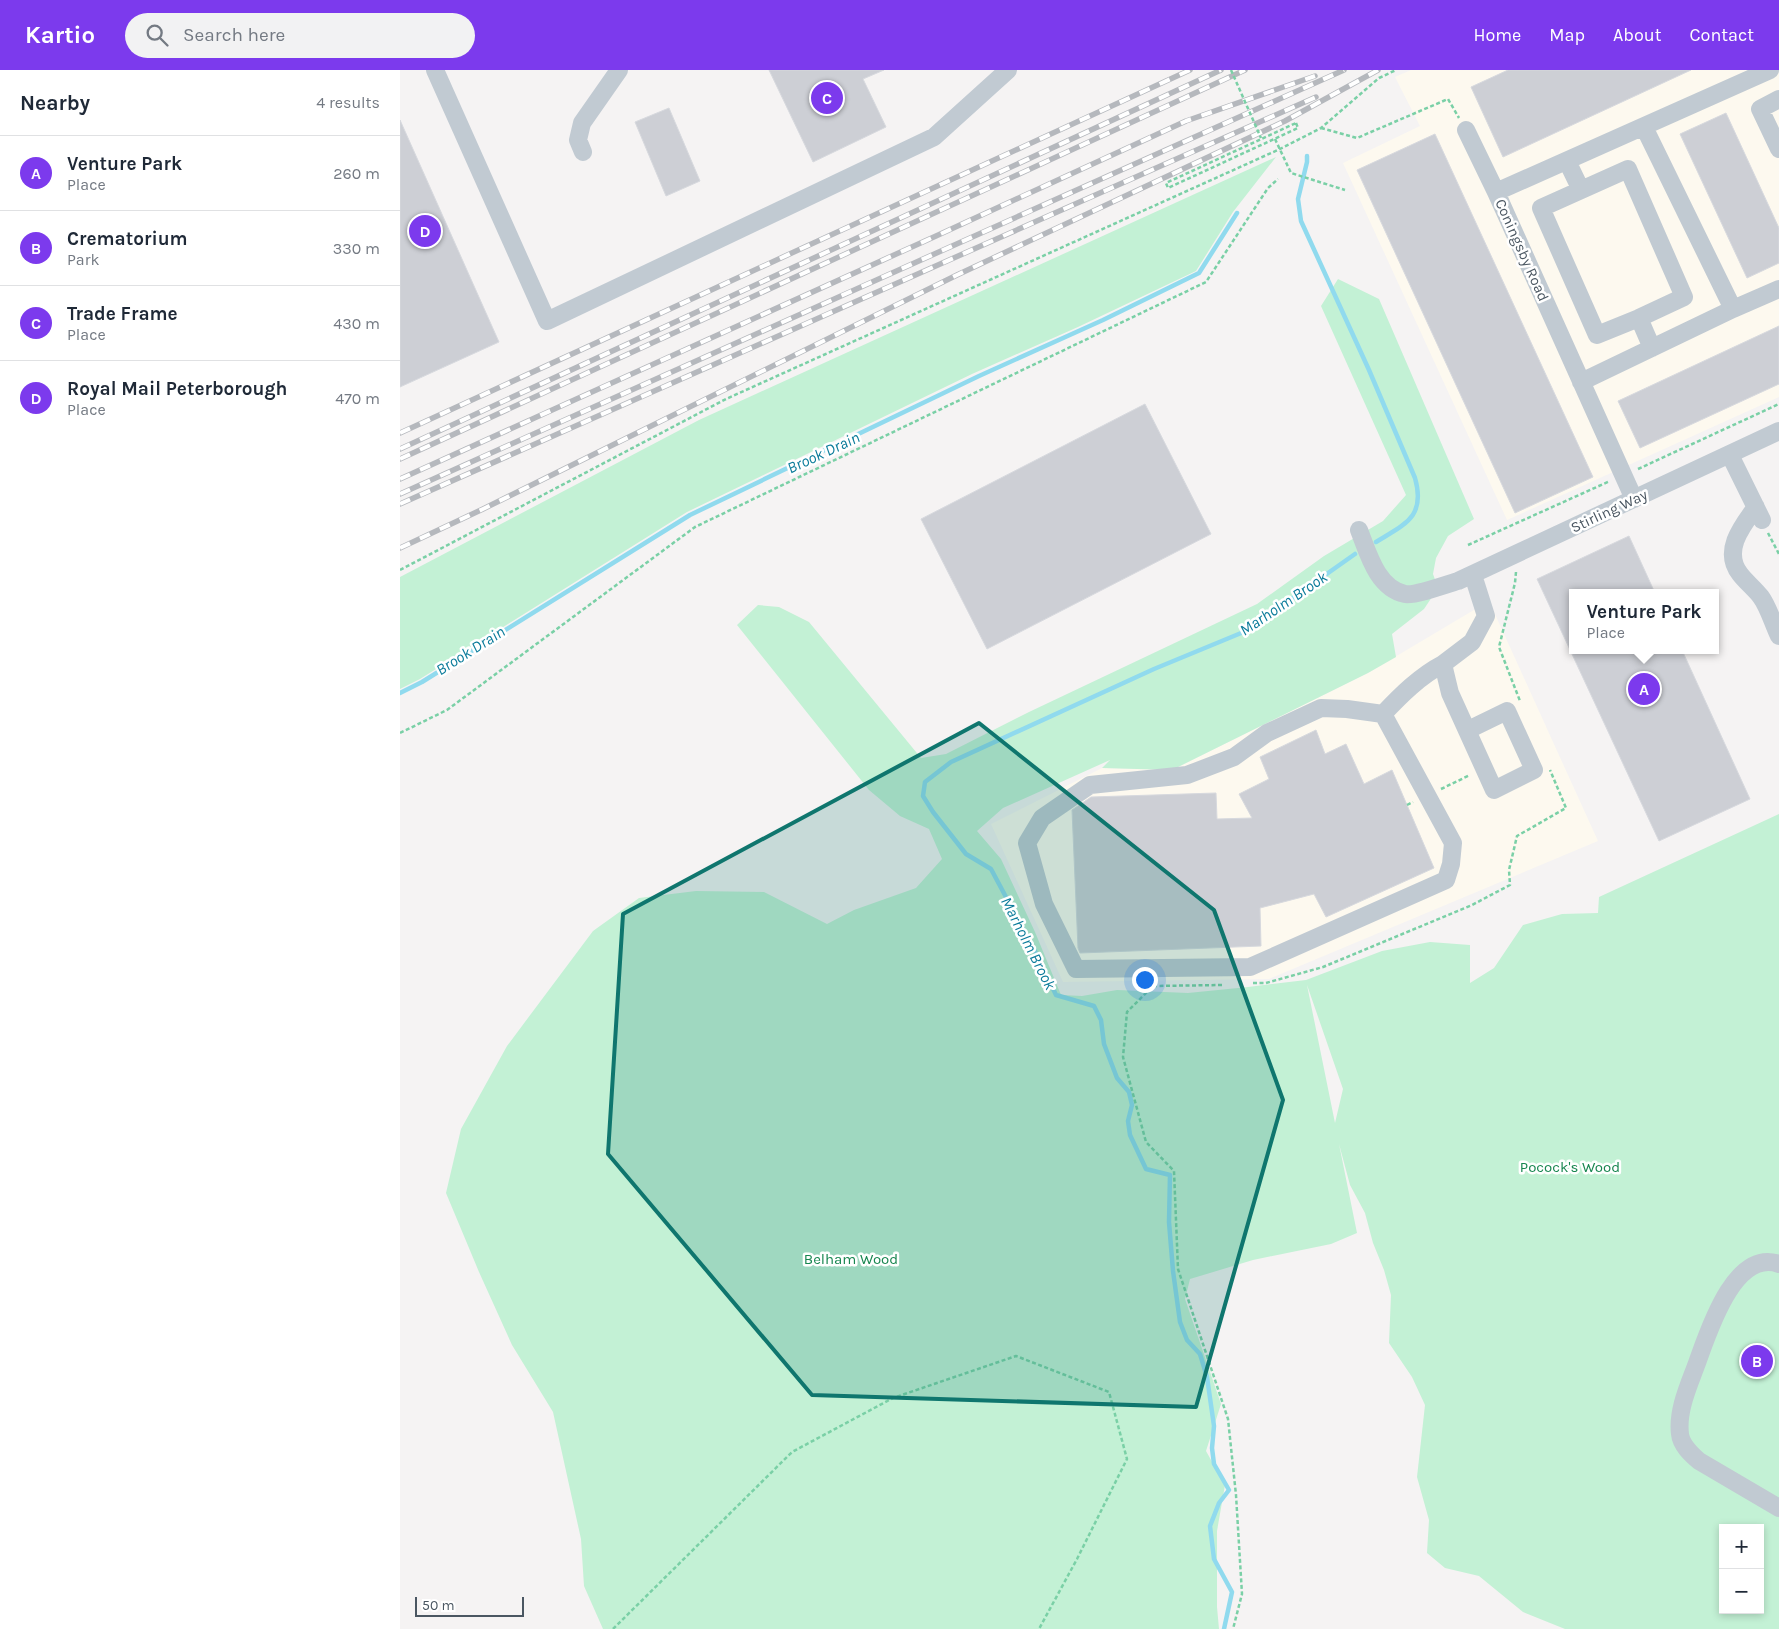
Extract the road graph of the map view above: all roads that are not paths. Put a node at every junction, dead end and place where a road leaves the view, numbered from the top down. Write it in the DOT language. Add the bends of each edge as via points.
graph roads {
  1 [pos="435,70"];
  2 [pos="619,70"];
  3 [pos="1008,70"];
  4 [pos="1770,70"];
  5 [pos="1779,99"];
  6 [pos="1644,127"];
  7 [pos="1466,130"];
  8 [pos="1779,149"];
  9 [pos="583,152"];
  10 [pos="1567,161"];
  11 [pos="1581,190"];
  12 [pos="1496,192"];
  13 [pos="1779,289"];
  14 [pos="1733,309"];
  15 [pos="1639,318"];
  16 [pos="1652,348"];
  17 [pos="1581,382"];
  18 [pos="1779,431"];
  19 [pos="1730,455"];
  20 [pos="1634,499"];
  21 [pos="1359,530"];
  22 [pos="1473,575"];
  23 [pos="1779,636"];
  24 [pos="1443,664"];
  25 [pos="1383,714"];
  26 [pos="1468,730"];
  27 [pos="1779,1264"];
  28 [pos="1779,1508"];
  1 -- 3 [label="street" via="547,321 934,137"];
  2 -- 9 [label="street" via="582,123 578,140"];
  4 -- 6 [label="street, Coningsby Road"];
  5 -- 8 [label="street" via="1760,109"];
  6 -- 10 [label="street, Coningsby Road"];
  6 -- 14 [label="street"];
  7 -- 12 [label="street"];
  10 -- 11 [label="street"];
  10 -- 12 [label="street, Coningsby Road"];
  11 -- 15 [label="street" via="1541,208 1597,335"];
  11 -- 15 [label="street" via="1628,169 1684,297"];
  12 -- 17 [label="street, Coningsby Road"];
  13 -- 14 [label="street"];
  14 -- 16 [label="street"];
  15 -- 16 [label="street"];
  16 -- 17 [label="street"];
  17 -- 20 [label="street, Coningsby Road"];
  18 -- 19 [label="street, Stirling Way"];
  19 -- 20 [label="street, Stirling Way"];
  19 -- 23 [label="street" via="1759,513 1741,528 1733,547 1733,561 1738,572 1763,600"];
  20 -- 22 [label="street, Stirling Way"];
  21 -- 22 [label="street, Stirling Way" via="1373,565 1388,586 1406,594 1438,588"];
  22 -- 24 [label="street" via="1486,616 1472,642"];
  24 -- 25 [label="street" via="1409,688"];
  24 -- 26 [label="street" via="1450,693"];
  25 -- 25 [label="street" via="1452,843 1446,880 1250,967 1076,969 1044,904 1027,843 1042,818 1090,785 1187,775 1234,757 1267,733 1321,708"];
  26 -- 26 [label="street" via="1494,790 1534,770 1507,711"];
  27 -- 28 [label="street" via="1758,1263 1740,1276 1720,1302 1687,1391 1680,1435 1688,1452 1699,1461"];
}
